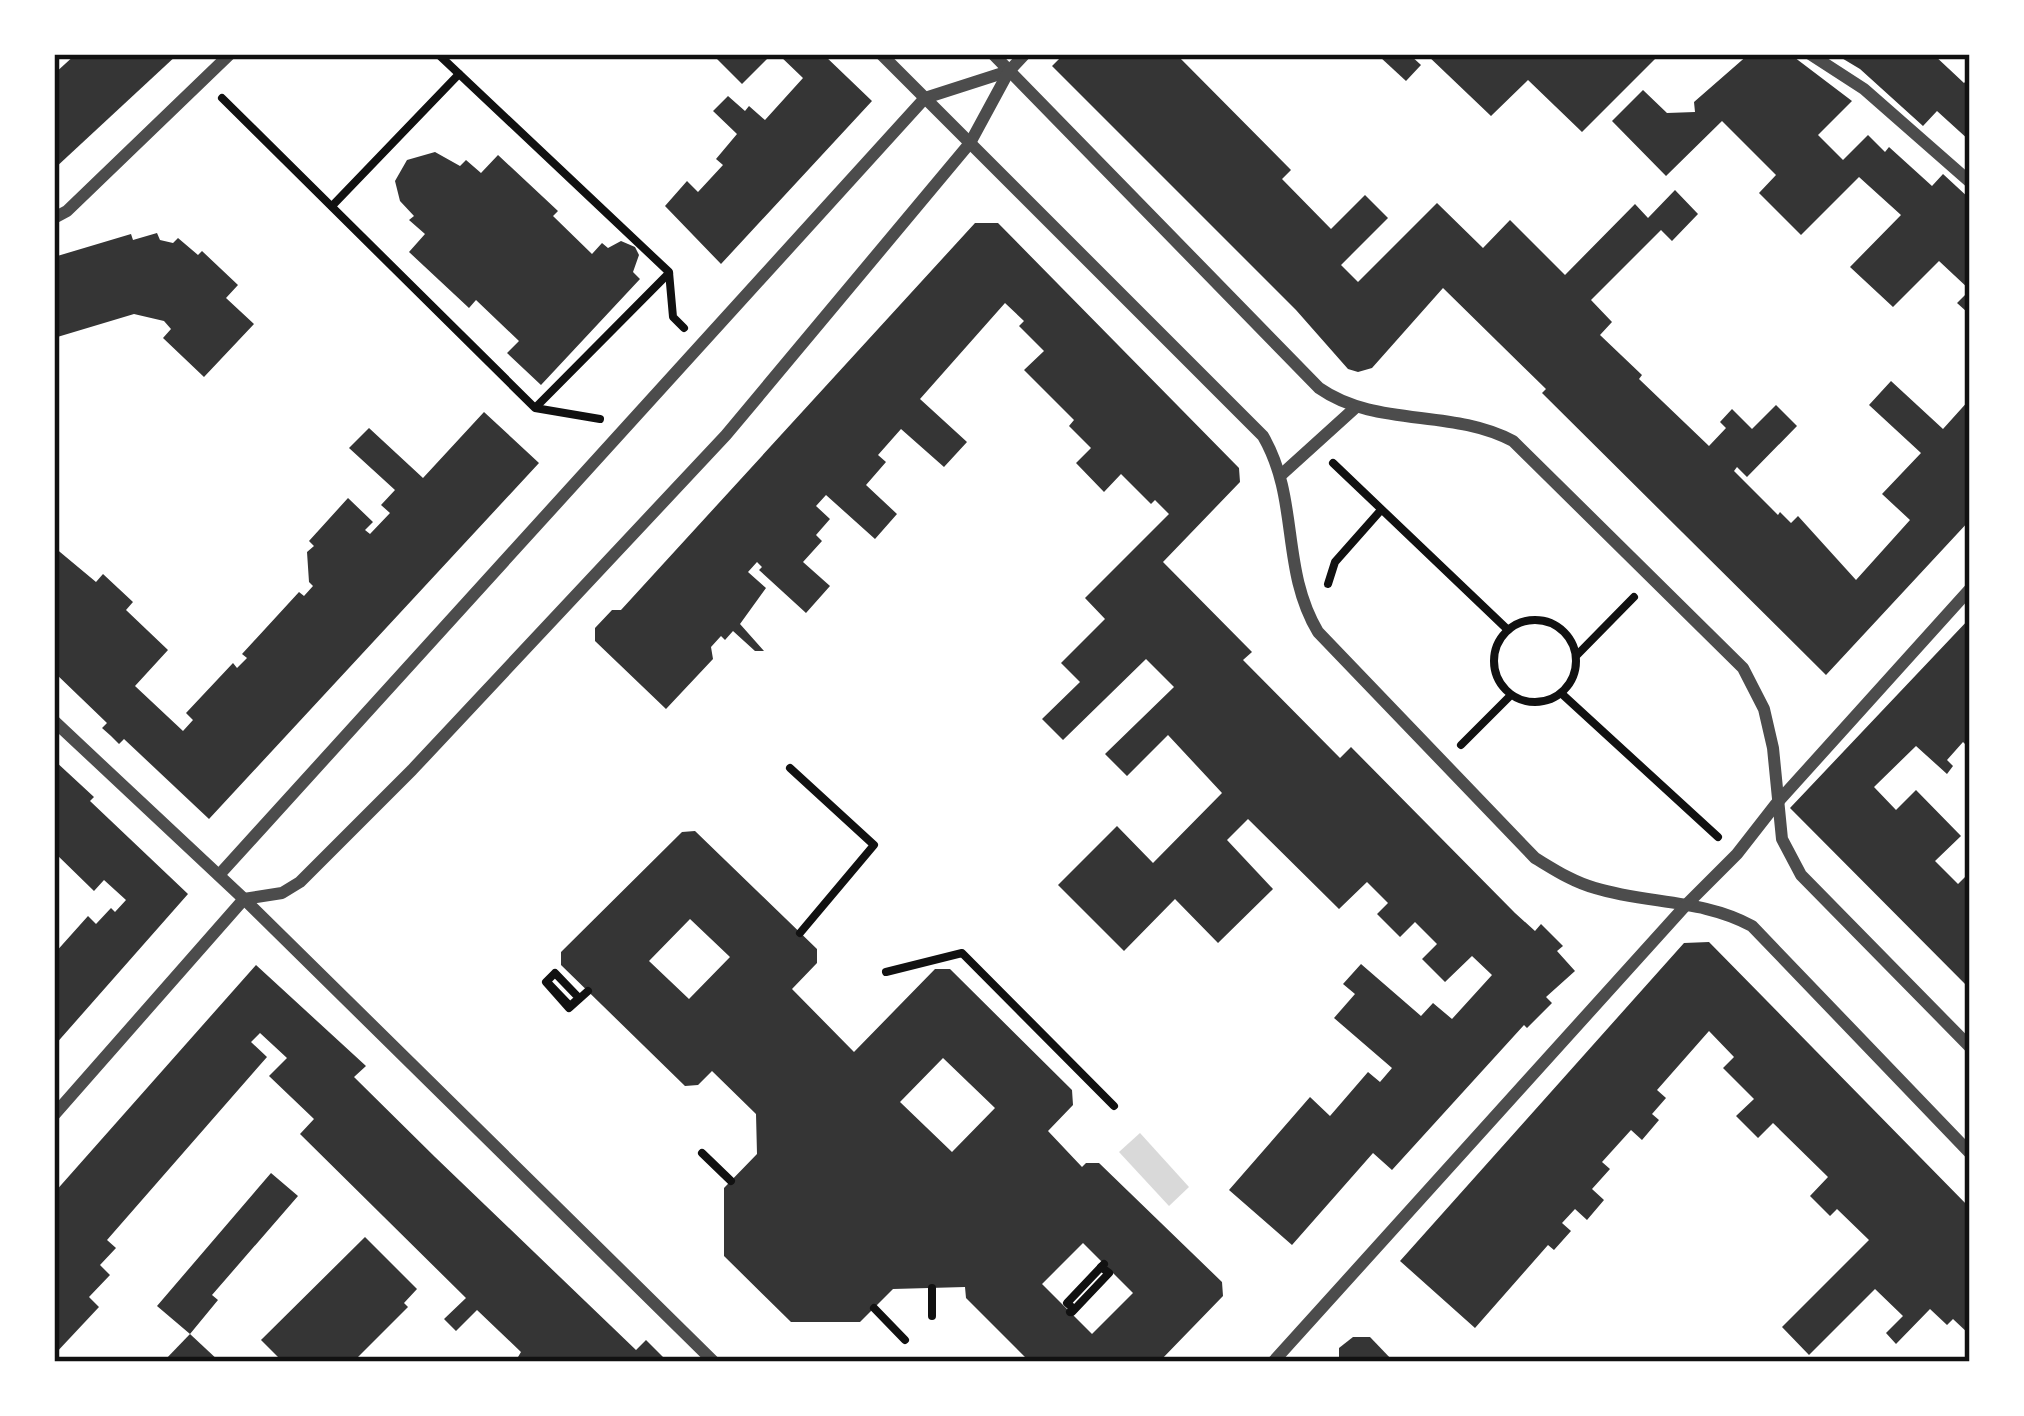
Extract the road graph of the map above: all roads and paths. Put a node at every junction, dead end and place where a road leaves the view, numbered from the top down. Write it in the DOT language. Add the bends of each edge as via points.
graph roads {
  1 [pos="230,54"];
  2 [pos="438,54"];
  3 [pos="881,54"];
  4 [pos="993,54"];
  5 [pos="1025,54"];
  6 [pos="1810,54"];
  7 [pos="1009,70"];
  8 [pos="459,74"];
  9 [pos="203,81"];
  10 [pos="925,98"];
  11 [pos="970,142"];
  12 [pos="1970,182"];
  13 [pos="332,206"];
  14 [pos="54,218"];
  15 [pos="669,272"];
  16 [pos="703,345"];
  17 [pos="535,408"];
  18 [pos="1355,408"];
  19 [pos="626,429"];
  20 [pos="1314,445"];
  21 [pos="1281,476"];
  22 [pos="1382,509"];
  23 [pos="1653,578"];
  24 [pos="1970,589"];
  25 [pos="1314,625"];
  26 [pos="1508,630"];
  27 [pos="1576,656"];
  28 [pos="1562,694"];
  29 [pos="1511,695"];
  30 [pos="54,721"];
  31 [pos="1443,764"];
  32 [pos="790,768"];
  33 [pos="1776,804"];
  34 [pos="1737,854"];
  35 [pos="219,875"];
  36 [pos="244,899"];
  37 [pos="1686,905"];
  38 [pos="800,933"];
  39 [pos="886,972"];
  40 [pos="548,983"];
  41 [pos="585,993"];
  42 [pos="1970,1047"];
  43 [pos="1114,1106"];
  44 [pos="54,1115"];
  45 [pos="702,1153"];
  46 [pos="1970,1153"];
  47 [pos="731,1181"];
  48 [pos="1101,1267"];
  49 [pos="932,1288"];
  50 [pos="874,1309"];
  51 [pos="1073,1310"];
  52 [pos="932,1316"];
  53 [pos="904,1340"];
  54 [pos="714,1362"];
  55 [pos="1273,1362"];
  1 -- 9 [label="street"];
  2 -- 8 [label="path"];
  3 -- 10 [label="street"];
  4 -- 7 [label="street"];
  5 -- 7 [label="street"];
  6 -- 12 [label="street" via="1875,98"];
  7 -- 10 [label="street"];
  7 -- 11 [label="street"];
  7 -- 18 [label="street" via="1319,388"];
  8 -- 13 [label="path"];
  8 -- 15 [label="path"];
  9 -- 13 [label="path"];
  9 -- 14 [label="street"];
  10 -- 11 [label="street"];
  10 -- 16 [label="street"];
  11 -- 21 [label="street" via="1263,436"];
  11 -- 36 [label="street" via="726,435 412,770 300,882"];
  13 -- 17 [label="path"];
  15 -- 16 [label="path" via="673,317"];
  15 -- 17 [label="path"];
  16 -- 19 [label="street"];
  17 -- 19 [label="path"];
  18 -- 20 [label="street"];
  18 -- 23 [label="street" via="1463,422 1513,441"];
  19 -- 35 [label="street"];
  20 -- 21 [label="street"];
  20 -- 22 [label="path"];
  21 -- 25 [label="street" via="1297,587"];
  22 -- 25 [label="path" via="1335,562"];
  22 -- 26 [label="path"];
  23 -- 27 [label="path"];
  23 -- 33 [label="street" via="1743,668 1764,709"];
  24 -- 33 [label="street"];
  25 -- 31 [label="street"];
  26 -- 27 [label="path" via="1544,620 1566,633"];
  26 -- 29 [label="path" via="1494,663"];
  27 -- 28 [label="path"];
  28 -- 29 [label="path" via="1537,703"];
  28 -- 34 [label="path"];
  29 -- 31 [label="path"];
  30 -- 35 [label="street"];
  31 -- 37 [label="street" via="1535,858 1571,880"];
  32 -- 38 [label="path" via="874,844"];
  33 -- 34 [label="street"];
  33 -- 42 [label="street" via="1801,875"];
  34 -- 37 [label="street"];
  35 -- 36 [label="street"];
  36 -- 44 [label="street"];
  36 -- 54 [label="street"];
  37 -- 46 [label="street" via="1751,926"];
  37 -- 55 [label="street"];
  39 -- 43 [label="path" via="962,953"];
  40 -- 41 [label="path" via="570,1006"];
  41 -- 41 [label="path" via="569,1008 546,982 555,973"];
  45 -- 47 [label="path"];
  48 -- 51 [label="path"];
  49 -- 52 [label="path"];
  50 -- 53 [label="path"];
}
